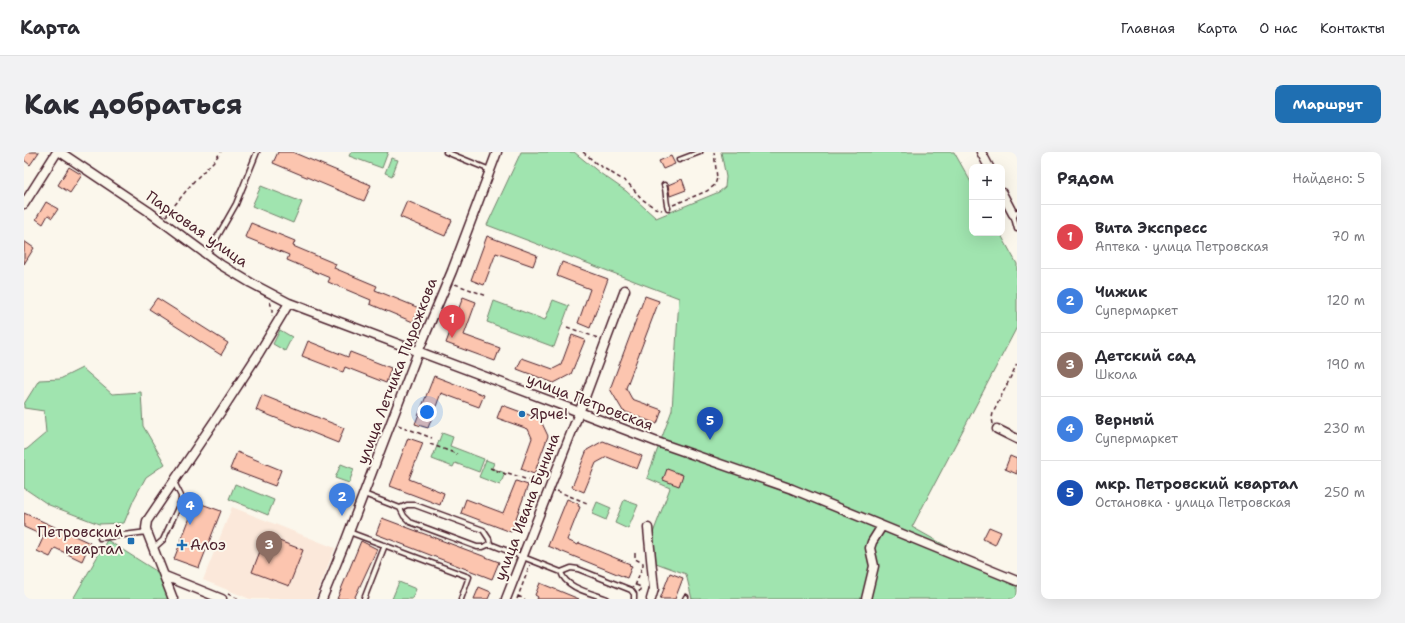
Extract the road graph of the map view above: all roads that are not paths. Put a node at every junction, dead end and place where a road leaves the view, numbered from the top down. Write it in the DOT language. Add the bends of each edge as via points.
graph roads {
  1 [pos="58,152"];
  2 [pos="257,152"];
  3 [pos="446,152"];
  4 [pos="497,152"];
  5 [pos="700,152"];
  6 [pos="981,152"];
  7 [pos="679,160"];
  8 [pos="987,164"];
  9 [pos="490,170"];
  10 [pos="664,185"];
  11 [pos="1005,198"];
  12 [pos="24,204"];
  13 [pos="668,208"];
  14 [pos="1015,213"];
  15 [pos="1017,229"];
  16 [pos="207,255"];
  17 [pos="625,290"];
  18 [pos="288,303"];
  19 [pos="418,352"];
  20 [pos="579,413"];
  21 [pos="996,429"];
  22 [pos="1017,439"];
  23 [pos="174,482"];
  24 [pos="364,494"];
  25 [pos="400,508"];
  26 [pos="882,526"];
  27 [pos="648,528"];
  28 [pos="147,532"];
  29 [pos="349,532"];
  30 [pos="100,538"];
  31 [pos="490,544"];
  32 [pos="385,545"];
  33 [pos="154,548"];
  34 [pos="523,556"];
  35 [pos="561,572"];
  36 [pos="165,576"];
  37 [pos="1017,581"];
  38 [pos="225,597"];
  39 [pos="173,599"];
  40 [pos="322,599"];
  41 [pos="364,599"];
  42 [pos="461,599"];
  43 [pos="506,599"];
  44 [pos="607,599"];
  45 [pos="634,599"];
  46 [pos="651,599"];
  47 [pos="866,599"];
  1 -- 12 [label="street"];
  1 -- 16 [label="street, Парковая улица" via="148,211"];
  2 -- 16 [label="lane" via="236,204"];
  3 -- 9 [label="lane"];
  4 -- 9 [label="street, улица Летчика Пирожкова"];
  5 -- 7 [label="lane"];
  6 -- 8 [label="street"];
  9 -- 19 [label="street, улица Летчика Пирожкова"];
  10 -- 13 [label="lane"];
  11 -- 14 [label="street"];
  14 -- 15 [label="lane"];
  16 -- 18 [label="street, Парковая улица"];
  17 -- 20 [label="street, улица Ивана Бунина"];
  18 -- 19 [label="street, улица Петровская"];
  18 -- 23 [label="street"];
  19 -- 20 [label="street, улица Петровская"];
  19 -- 24 [label="street, улица Летчика Пирожкова"];
  20 -- 26 [label="street, улица Петровская" via="792,489"];
  20 -- 34 [label="street, улица Ивана Бунина"];
  21 -- 22 [label="street"];
  23 -- 28 [label="street" via="147,521"];
  23 -- 33 [label="lane" via="181,501 163,540"];
  24 -- 25 [label="lane"];
  24 -- 29 [label="street, улица Летчика Пирожкова"];
  25 -- 31 [label="lane" via="410,522 477,547"];
  25 -- 31 [label="lane" via="415,505 483,530"];
  26 -- 37 [label="street, улица Петровская"];
  26 -- 47 [label="street" via="870,548 874,566"];
  27 -- 46 [label="street" via="654,589"];
  28 -- 30 [label="lane"];
  28 -- 33 [label="street"];
  29 -- 32 [label="lane"];
  29 -- 40 [label="street, улица Летчика Пирожкова"];
  31 -- 34 [label="lane"];
  32 -- 41 [label="lane"];
  32 -- 42 [label="lane" via="469,577"];
  33 -- 36 [label="street"];
  34 -- 35 [label="lane"];
  34 -- 43 [label="street, улица Ивана Бунина"];
  35 -- 44 [label="lane" via="571,585"];
  35 -- 45 [label="lane" via="576,568 628,588 633,592"];
  36 -- 38 [label="street"];
  36 -- 39 [label="street"];
}
